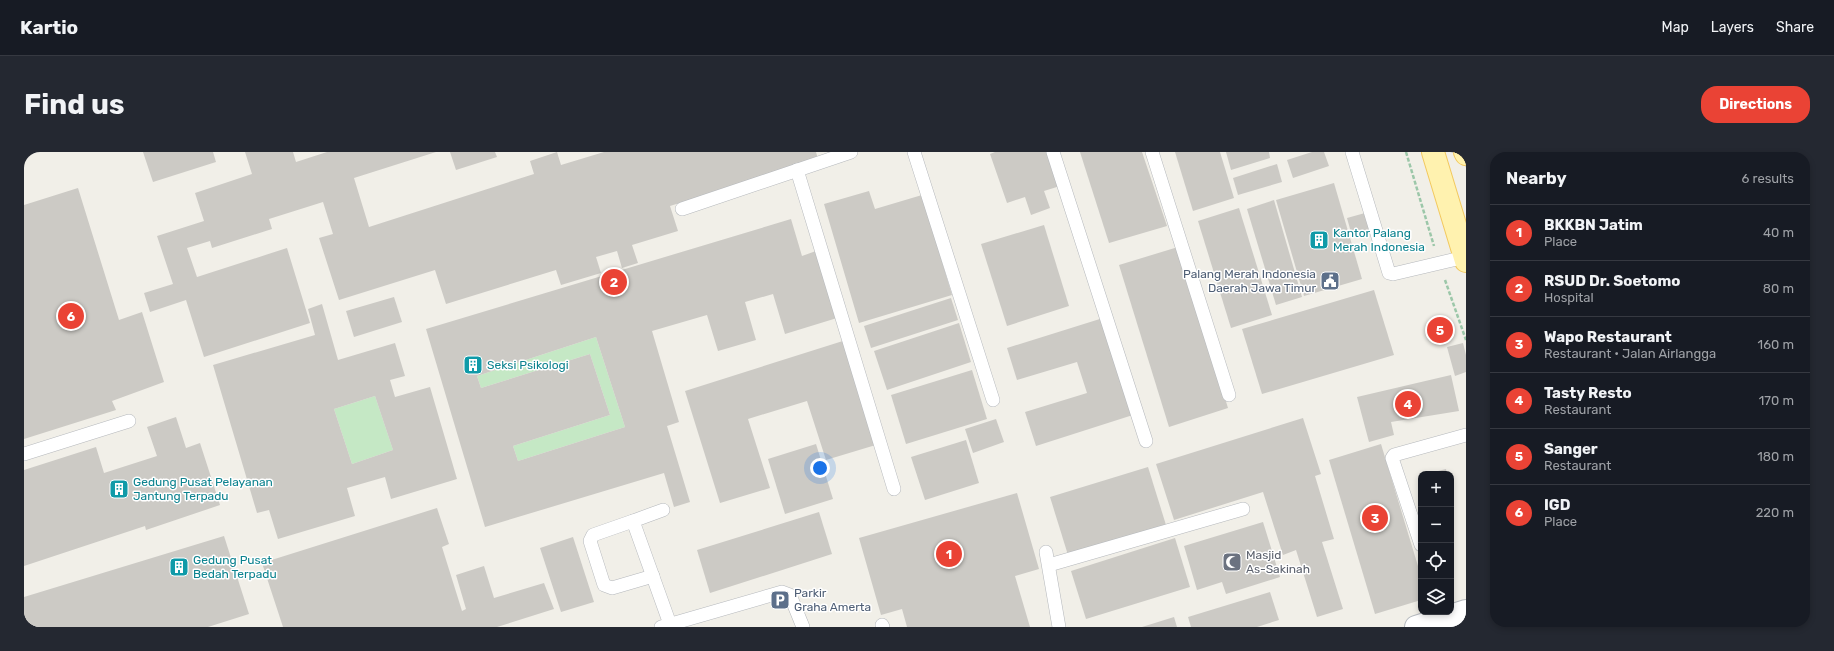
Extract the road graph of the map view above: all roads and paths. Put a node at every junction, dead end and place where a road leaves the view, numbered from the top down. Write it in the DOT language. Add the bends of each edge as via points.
graph roads {
  1 [pos="851,152"];
  2 [pos="914,152"];
  3 [pos="1053,152"];
  4 [pos="1152,152"];
  5 [pos="1352,152"];
  6 [pos="1433,152"];
  7 [pos="797,170"];
  8 [pos="682,209"];
  9 [pos="1465,259"];
  10 [pos="1229,395"];
  11 [pos="993,400"];
  12 [pos="129,421"];
  13 [pos="1466,435"];
  14 [pos="1146,441"];
  15 [pos="24,454"];
  16 [pos="894,489"];
  17 [pos="1243,509"];
  18 [pos="663,510"];
  19 [pos="633,521"];
  20 [pos="1420,543"];
  21 [pos="1046,552"];
  22 [pos="1049,565"];
  23 [pos="653,576"];
  24 [pos="1449,615"];
  25 [pos="667,626"];
  26 [pos="803,627"];
  27 [pos="1059,627"];
  28 [pos="1416,627"];
  1 -- 7 [label="lane"];
  2 -- 11 [label="lane"];
  3 -- 14 [label="lane"];
  4 -- 10 [label="lane"];
  5 -- 9 [label="lane" via="1389,273"];
  6 -- 9 [label="main road"];
  7 -- 8 [label="lane"];
  7 -- 16 [label="lane"];
  12 -- 15 [label="lane"];
  13 -- 20 [label="lane" via="1394,455 1392,458"];
  17 -- 22 [label="lane"];
  18 -- 19 [label="lane"];
  19 -- 23 [label="lane"];
  19 -- 23 [label="lane" via="593,535 590,541 604,585 612,588"];
  21 -- 22 [label="lane"];
  22 -- 27 [label="lane"];
  23 -- 25 [label="lane"];
  24 -- 28 [label="main road"];
  25 -- 26 [label="lane" via="782,592 790,595"];
}
